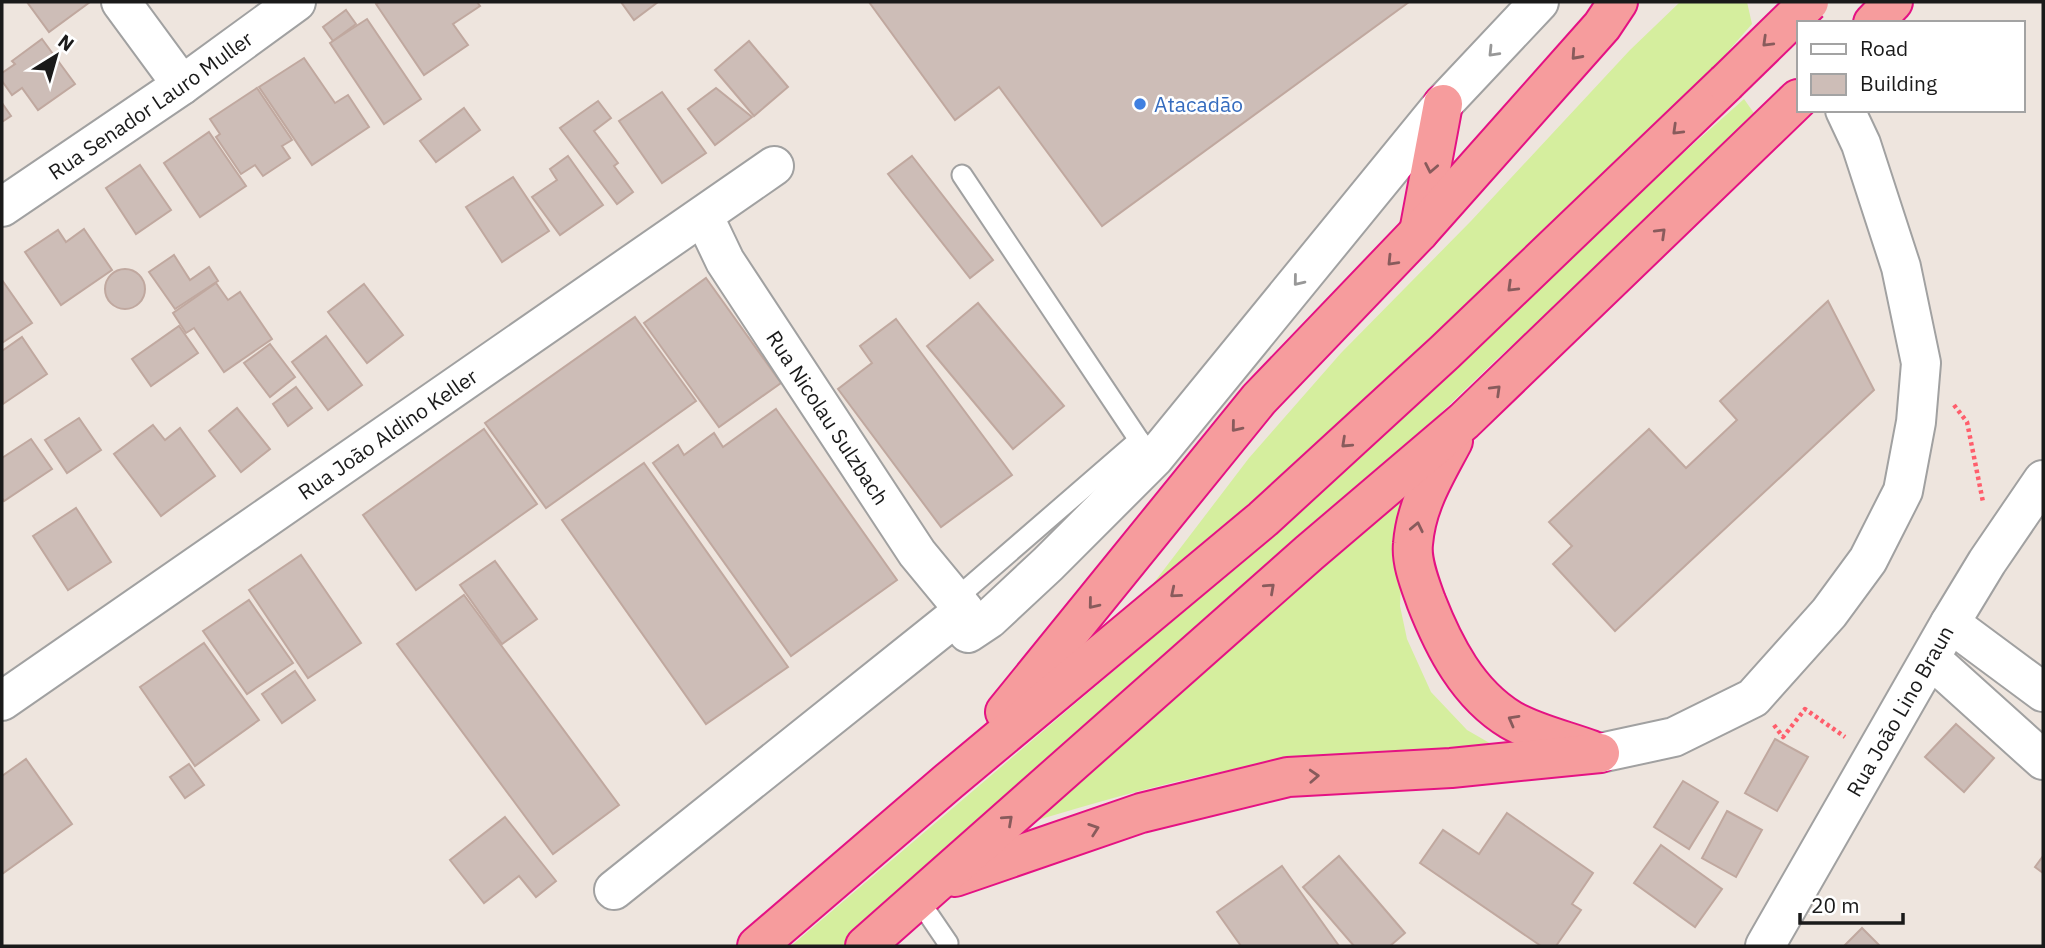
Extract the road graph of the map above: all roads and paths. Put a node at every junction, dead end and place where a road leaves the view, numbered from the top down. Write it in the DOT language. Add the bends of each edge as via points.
graph roads {
  1 [pos="121,2"];
  2 [pos="296,2"];
  3 [pos="1618,2"];
  4 [pos="1796,2"];
  5 [pos="1809,2"];
  6 [pos="1893,2"];
  7 [pos="1528,6"];
  8 [pos="1804,21"];
  9 [pos="1875,21"];
  10 [pos="183,85"];
  11 [pos="1797,100"];
  12 [pos="1443,104"];
  13 [pos="1846,112"];
  14 [pos="775,166"];
  15 [pos="962,175"];
  16 [pos="2,207"];
  17 [pos="704,217"];
  18 [pos="1419,232"];
  19 [pos="1921,363"];
  20 [pos="1464,421"];
  21 [pos="1146,449"];
  22 [pos="2043,480"];
  23 [pos="1983,503"];
  24 [pos="973,606"];
  25 [pos="1950,623"];
  26 [pos="1931,659"];
  27 [pos="2043,692"];
  28 [pos="2,701"];
  29 [pos="1783,737"];
  30 [pos="1600,753"];
  31 [pos="1874,758"];
  32 [pos="2043,760"];
  33 [pos="949,780"];
  34 [pos="614,890"];
  35 [pos="928,892"];
  36 [pos="757,946"];
  37 [pos="865,946"];
  38 [pos="947,946"];
  39 [pos="1765,946"];
  1 -- 10 [label="street"];
  2 -- 10 [label="street, Rua Senador Lauro Muller"];
  3 -- 18 [label="highway, one-way" via="1602,26"];
  4 -- 8 [label="street"];
  5 -- 33 [label="highway, one-way, bridge" via="1264,519"];
  6 -- 9 [label="highway"];
  7 -- 12 [label="street, one-way"];
  10 -- 16 [label="street, Rua Senador Lauro Muller"];
  20 -- 11 [label="highway, one-way"];
  12 -- 18 [label="highway, one-way"];
  12 -- 21 [label="street, one-way"];
  13 -- 19 [label="street" via="1901,267"];
  14 -- 17 [label="street, Rua João Aldino Keller"];
  15 -- 21 [label="lane"];
  17 -- 24 [label="street, Rua Nicolau Sulzbach" via="725,261 917,553"];
  17 -- 28 [label="street, Rua João Aldino Keller"];
  18 -- 33 [label="highway, one-way" via="1259,398"];
  19 -- 23 [label="path" via="1967,422"];
  19 -- 30 [label="street" via="1903,491 1868,560 1829,613 1753,698 1674,737"];
  30 -- 20 [label="highway, one-way" via="1513,721 1486,702 1447,650 1433,618 1419,582 1413,546 1423,497"];
  35 -- 20 [label="highway, one-way"];
  21 -- 24 [label="street" via="1048,564"];
  22 -- 25 [label="street, Rua João Lino Braun"];
  24 -- 34 [label="street"];
  25 -- 26 [label="street, Rua João Lino Braun"];
  25 -- 27 [label="street"];
  26 -- 31 [label="street, Rua João Lino Braun"];
  26 -- 32 [label="street"];
  29 -- 31 [label="path" via="1805,709"];
  35 -- 30 [label="highway, one-way" via="1142,813 1288,777 1451,768"];
  31 -- 39 [label="street, Rua João Lino Braun"];
  33 -- 36 [label="highway"];
  35 -- 37 [label="highway"];
  35 -- 38 [label="lane"];
}
